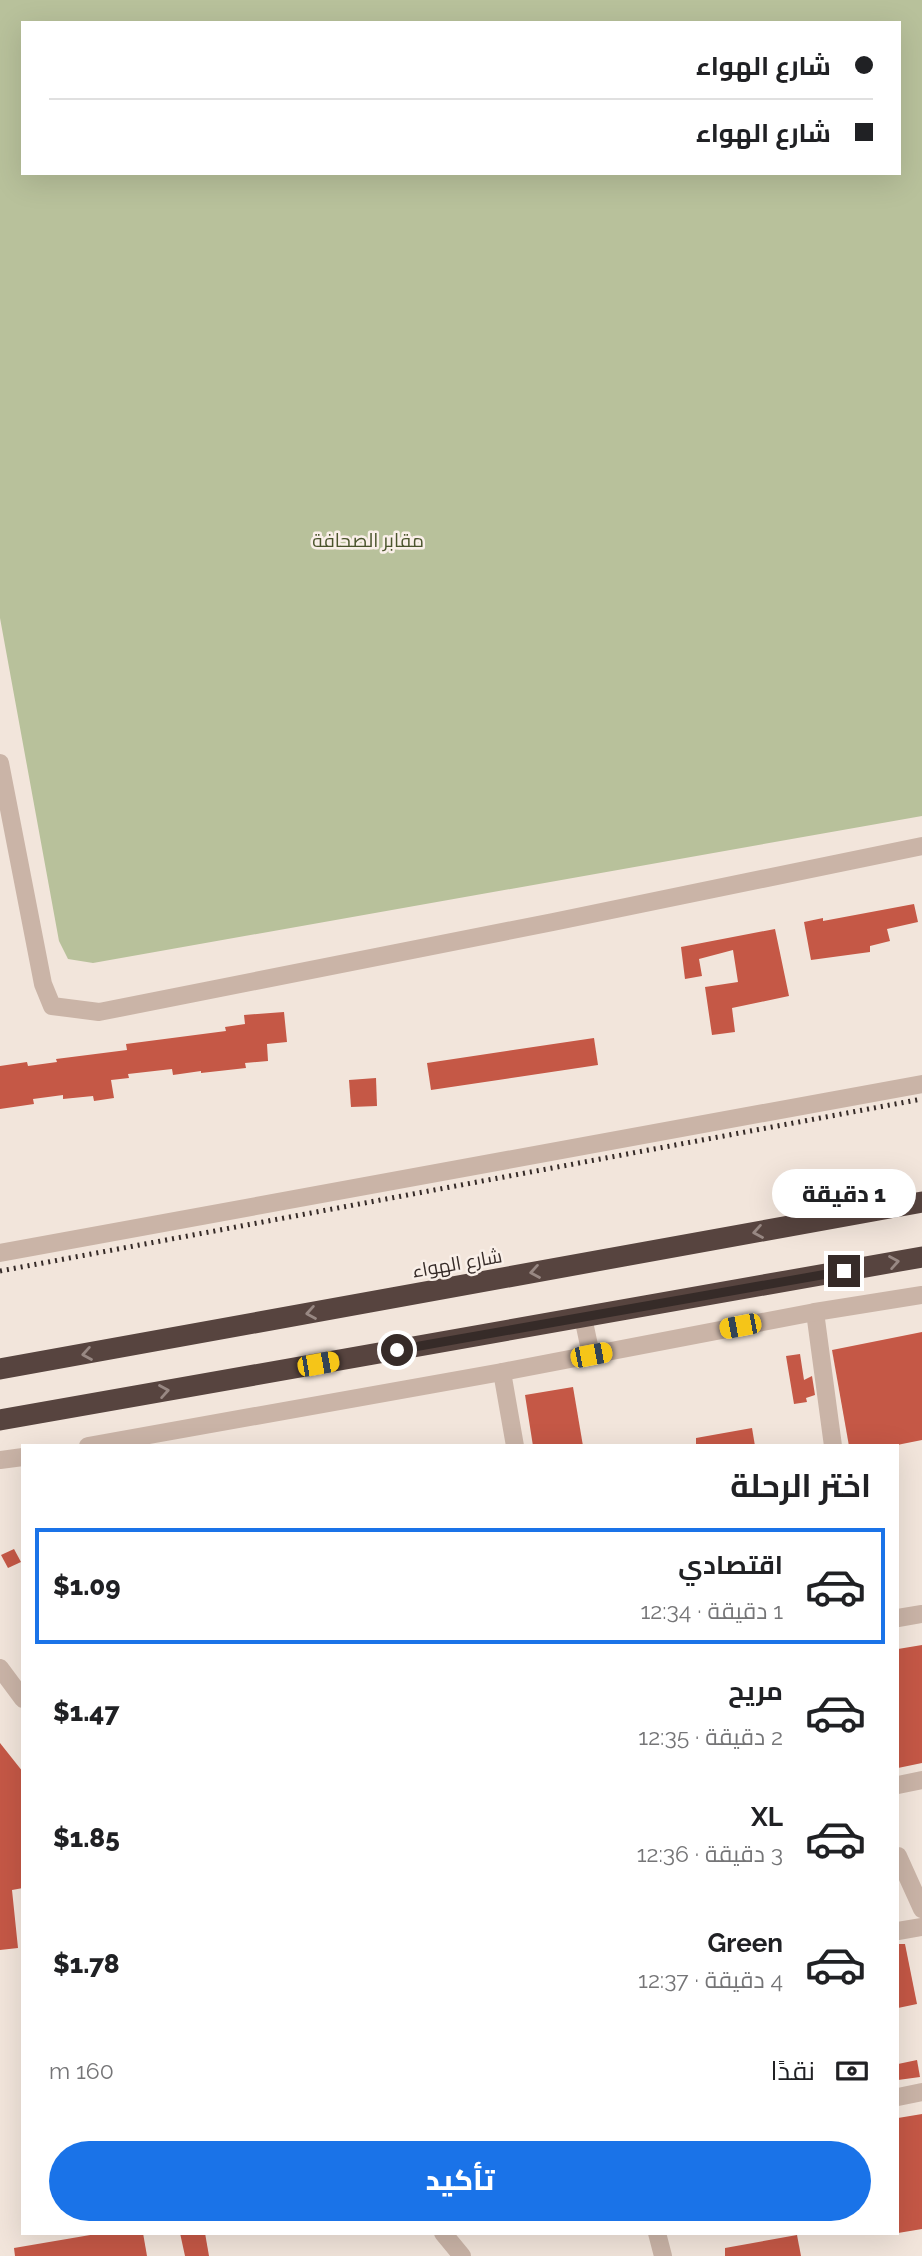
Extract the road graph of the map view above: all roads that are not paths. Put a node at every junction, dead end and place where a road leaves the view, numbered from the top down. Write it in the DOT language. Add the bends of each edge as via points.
graph roads {
  1 [pos="0,763"];
  2 [pos="922,846"];
  3 [pos="922,1084"];
  4 [pos="922,1202"];
  5 [pos="0,1253"];
  6 [pos="922,1257"];
  7 [pos="922,1295"];
  8 [pos="815,1312"];
  9 [pos="583,1318"];
  10 [pos="591,1355"];
  11 [pos="0,1369"];
  12 [pos="502,1372"];
  13 [pos="0,1420"];
  14 [pos="99,1444"];
  15 [pos="515,1444"];
  16 [pos="834,1444"];
  17 [pos="21,1457"];
  18 [pos="0,1460"];
  19 [pos="922,1614"];
  20 [pos="899,1618"];
  21 [pos="0,1668"];
  22 [pos="21,1696"];
  23 [pos="922,1780"];
  24 [pos="899,1785"];
  25 [pos="899,1858"];
  26 [pos="922,1909"];
  27 [pos="922,1927"];
  28 [pos="899,1931"];
  29 [pos="922,2092"];
  30 [pos="899,2097"];
  31 [pos="445,2235"];
  32 [pos="658,2235"];
  33 [pos="462,2256"];
  34 [pos="663,2256"];
  1 -- 2 [label="street" via="43,984 52,1006 99,1012"];
  3 -- 5 [label="street"];
  4 -- 11 [label="highway, شارع الهواء, one-way"];
  9 -- 6 [label="highway, one-way"];
  7 -- 8 [label="street"];
  8 -- 10 [label="street"];
  8 -- 16 [label="street"];
  9 -- 10 [label="street"];
  13 -- 9 [label="highway, one-way"];
  10 -- 12 [label="street"];
  12 -- 14 [label="street"];
  12 -- 15 [label="street"];
  17 -- 18 [label="street"];
  19 -- 20 [label="street"];
  21 -- 22 [label="street"];
  23 -- 24 [label="street"];
  25 -- 26 [label="street"];
  27 -- 28 [label="street"];
  29 -- 30 [label="street"];
  31 -- 33 [label="street"];
  32 -- 34 [label="street"];
}
